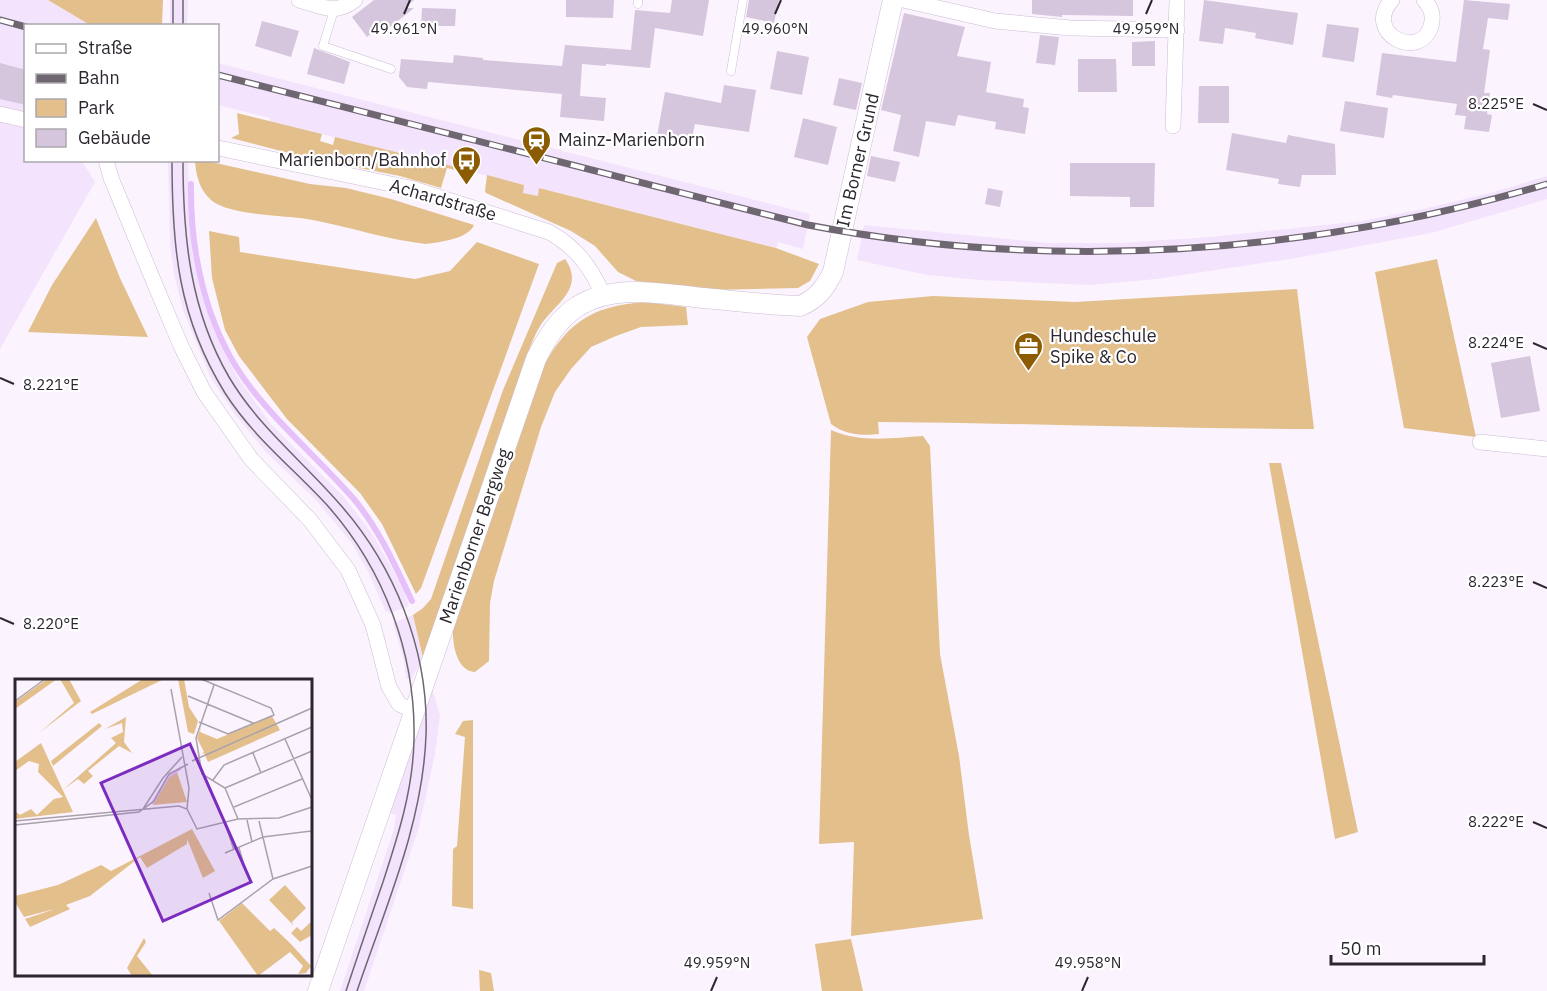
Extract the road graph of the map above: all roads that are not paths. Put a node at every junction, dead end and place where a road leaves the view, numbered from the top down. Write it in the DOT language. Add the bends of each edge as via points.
graph roads {
  1 [pos="299,0"];
  2 [pos="355,0"];
  3 [pos="743,0"];
  4 [pos="893,0"];
  5 [pos="903,0"];
  6 [pos="1177,0"];
  7 [pos="1391,0"];
  8 [pos="1424,0"];
  9 [pos="334,10"];
  10 [pos="1177,30"];
  11 [pos="391,69"];
  12 [pos="731,70"];
  13 [pos="0,114"];
  14 [pos="24,120"];
  15 [pos="1173,126"];
  16 [pos="219,148"];
  17 [pos="107,162"];
  18 [pos="603,295"];
  19 [pos="800,306"];
  20 [pos="1480,442"];
  21 [pos="1547,449"];
  22 [pos="414,711"];
  23 [pos="318,991"];
  1 -- 9 [label="street"];
  2 -- 9 [label="street"];
  3 -- 12 [label="lane"];
  4 -- 19 [label="street, Im Borner Grund" via="833,272 825,289"];
  5 -- 10 [label="street" via="995,21 1071,28"];
  6 -- 10 [label="street"];
  7 -- 8 [label="street" via="1384,24 1393,38 1409,43 1425,36 1432,22"];
  9 -- 11 [label="lane" via="323,46"];
  10 -- 15 [label="street"];
  13 -- 14 [label="street"];
  16 -- 18 [label="street, Achardstraße" via="410,189 549,232 582,257"];
  17 -- 22 [label="street" via="155,285 204,392 251,459 310,520 348,570 373,625 389,687 399,705"];
  18 -- 19 [label="street, Marienborner Bergweg" via="637,291"];
  18 -- 22 [label="street, Marienborner Bergweg" via="567,314 546,339 536,360"];
  20 -- 21 [label="street"];
  22 -- 23 [label="street, Marienborner Bergweg"];
}
